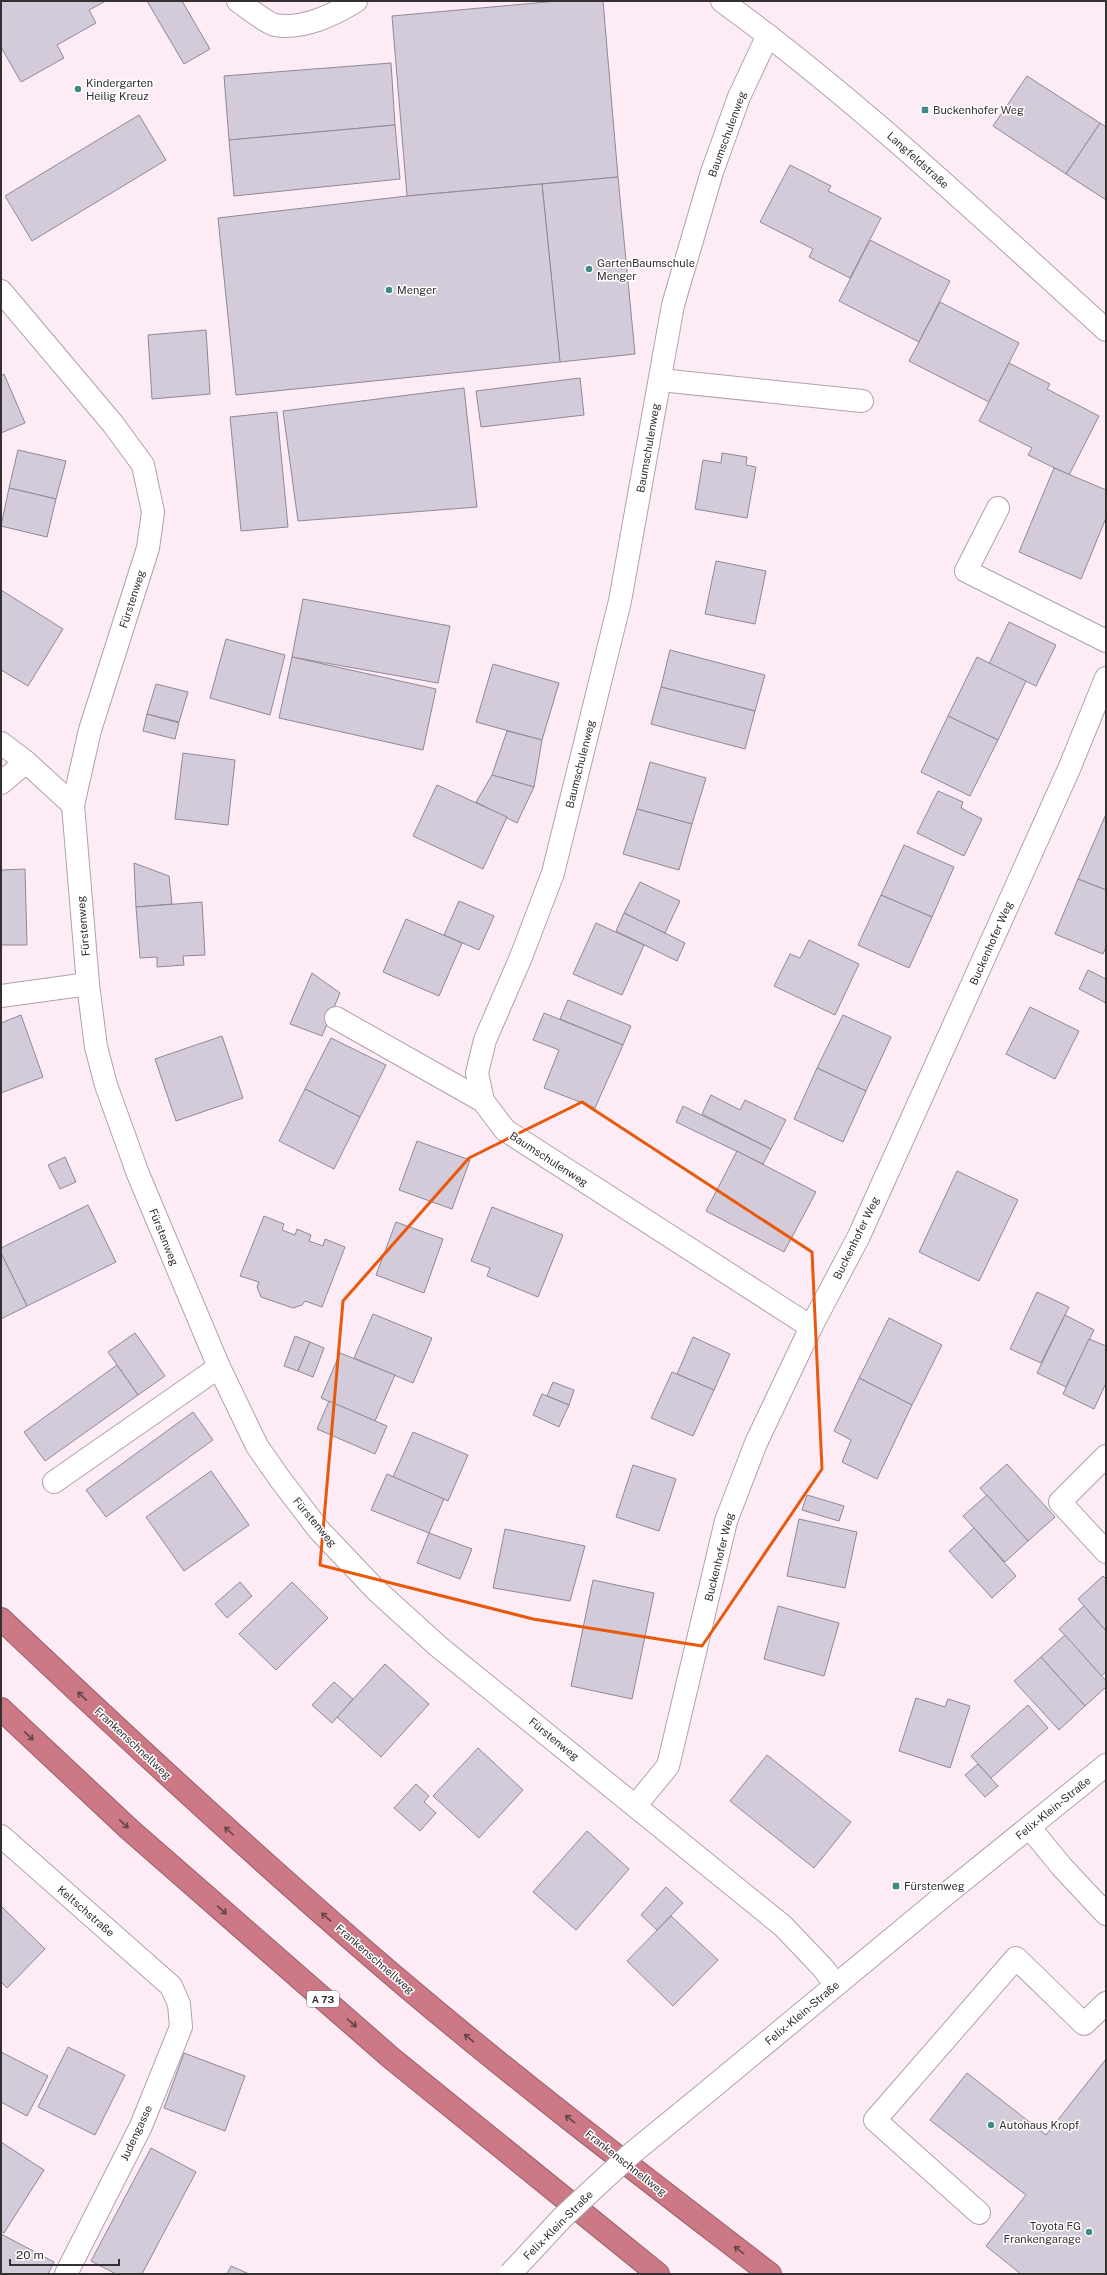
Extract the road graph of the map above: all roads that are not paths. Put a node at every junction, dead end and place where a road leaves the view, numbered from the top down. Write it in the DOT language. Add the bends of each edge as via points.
graph roads {
  1 [pos="238,1"];
  2 [pos="356,1"];
  3 [pos="722,1"];
  4 [pos="768,35"];
  5 [pos="1,291"];
  6 [pos="1106,330"];
  7 [pos="660,380"];
  8 [pos="862,401"];
  9 [pos="998,508"];
  10 [pos="1106,641"];
  11 [pos="1106,678"];
  12 [pos="1,743"];
  13 [pos="26,762"];
  14 [pos="1,782"];
  15 [pos="73,805"];
  16 [pos="88,984"];
  17 [pos="1,996"];
  18 [pos="336,1018"];
  19 [pos="483,1102"];
  20 [pos="811,1327"];
  21 [pos="219,1367"];
  22 [pos="1106,1456"];
  23 [pos="54,1482"];
  24 [pos="1106,1552"];
  25 [pos="1,1619"];
  26 [pos="1,1709"];
  27 [pos="1106,1765"];
  28 [pos="636,1805"];
  29 [pos="1030,1828"];
  30 [pos="1,1836"];
  31 [pos="1106,1914"];
  32 [pos="836,1985"];
  33 [pos="171,1986"];
  34 [pos="1106,2003"];
  35 [pos="979,2213"];
  36 [pos="66,2274"];
  37 [pos="510,2274"];
  38 [pos="658,2274"];
  39 [pos="770,2274"];
  1 -- 2 [label="street" via="274,25 306,23 338,13"];
  3 -- 4 [label="street, Langfeldstraße"];
  4 -- 6 [label="street, Langfeldstraße" via="899,142"];
  4 -- 7 [label="street, Baumschulenweg" via="739,97 712,172 673,305"];
  5 -- 15 [label="street, Fürstenweg" via="113,424 143,465 153,512 148,548 90,730"];
  7 -- 8 [label="street"];
  7 -- 19 [label="street, Baumschulenweg" via="613,632 553,873 485,1040 477,1073"];
  9 -- 10 [label="street" via="966,571"];
  11 -- 20 [label="street, Buckenhofer Weg" via="1069,770 859,1236"];
  12 -- 13 [label="street"];
  13 -- 14 [label="street"];
  13 -- 15 [label="street"];
  15 -- 16 [label="street, Fürstenweg"];
  16 -- 17 [label="street"];
  16 -- 21 [label="street, Fürstenweg" via="96,1047 106,1085 138,1174"];
  18 -- 19 [label="street"];
  19 -- 20 [label="street, Baumschulenweg" via="505,1130"];
  20 -- 28 [label="street, Buckenhofer Weg" via="756,1442 726,1522 668,1766"];
  21 -- 23 [label="street"];
  21 -- 28 [label="street, Fürstenweg" via="257,1446 324,1536 377,1591 439,1647"];
  22 -- 24 [label="street" via="1060,1502"];
  39 -- 25 [label="highway, Frankenschnellweg, one-way" via="548,2102 408,1989 275,1873"];
  26 -- 38 [label="highway, A 73, one-way" via="129,1829 372,2041"];
  27 -- 29 [label="street, Felix-Klein-Straße"];
  28 -- 32 [label="street, Fürstenweg" via="784,1926"];
  29 -- 31 [label="street"];
  29 -- 32 [label="street, Felix-Klein-Straße"];
  30 -- 33 [label="street, Keltschstraße"];
  32 -- 37 [label="street, Felix-Klein-Straße, bridge" via="631,2154 568,2212"];
  33 -- 36 [label="street, Judengasse" via="179,2004 182,2027 141,2126"];
  34 -- 35 [label="street" via="1084,2024 1016,1958 875,2120"];
}
